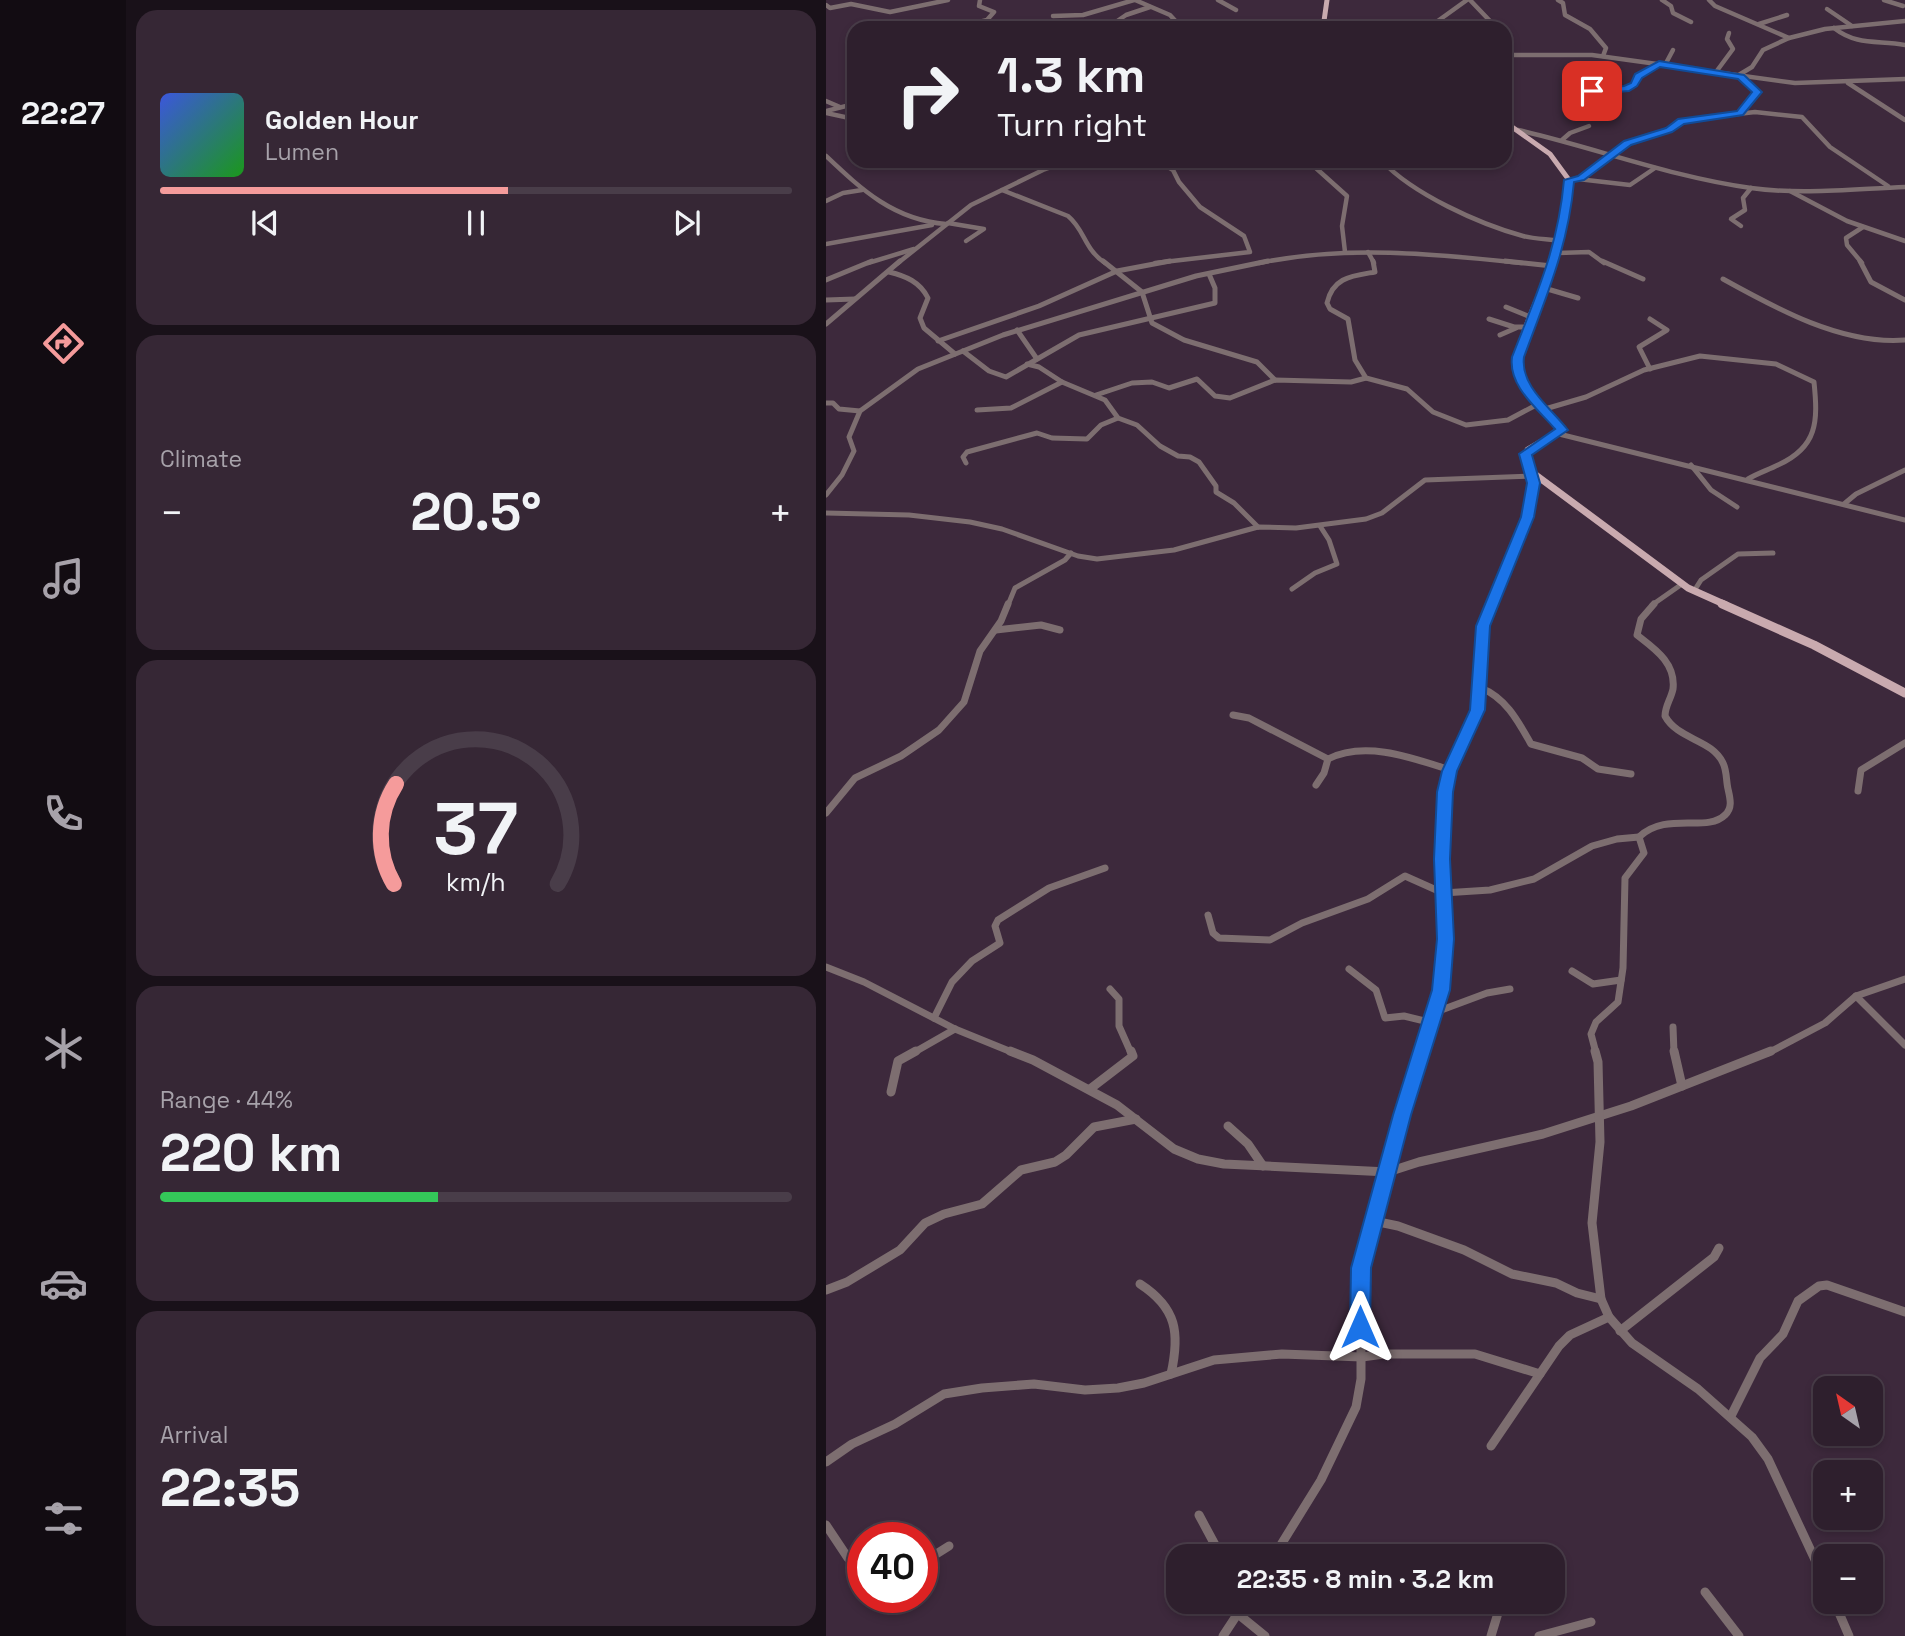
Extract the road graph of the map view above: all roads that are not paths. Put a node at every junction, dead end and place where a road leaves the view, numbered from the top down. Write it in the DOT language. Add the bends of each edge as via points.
graph roads {
  1 [pos="844,0"];
  2 [pos="869,0"];
  3 [pos="945,0"];
  4 [pos="980,0"];
  5 [pos="1146,0"];
  6 [pos="1217,0"];
  7 [pos="1326,0"];
  8 [pos="1468,0"];
  9 [pos="1558,0"];
  10 [pos="1662,0"];
  11 [pos="1709,0"];
  12 [pos="1884,0"];
  13 [pos="1136,1"];
  14 [pos="855,4"];
  15 [pos="826,5"];
  16 [pos="1151,7"];
  17 [pos="1904,8"];
  18 [pos="1827,9"];
  19 [pos="1236,10"];
  20 [pos="1787,15"];
  21 [pos="1053,16"];
  22 [pos="984,21"];
  23 [pos="1117,21"];
  24 [pos="1176,21"];
  25 [pos="1324,21"];
  26 [pos="1438,21"];
  27 [pos="1490,21"];
  28 [pos="1905,21"];
  29 [pos="1691,22"];
  30 [pos="1758,24"];
  31 [pos="1852,26"];
  32 [pos="1833,28"];
  33 [pos="1729,33"];
  34 [pos="1789,38"];
  35 [pos="1905,45"];
  36 [pos="1673,50"];
  37 [pos="1512,55"];
  38 [pos="1603,56"];
  39 [pos="1659,64"];
  40 [pos="1665,65"];
  41 [pos="1716,72"];
  42 [pos="1739,77"];
  43 [pos="1905,79"];
  44 [pos="1848,82"];
  45 [pos="1586,91"];
  46 [pos="826,101"];
  47 [pos="847,106"];
  48 [pos="840,107"];
  49 [pos="826,112"];
  50 [pos="1740,113"];
  51 [pos="847,117"];
  52 [pos="1905,120"];
  53 [pos="1512,126"];
  54 [pos="1589,126"];
  55 [pos="1518,130"];
  56 [pos="1562,140"];
  57 [pos="1610,154"];
  58 [pos="826,156"];
  59 [pos="1052,168"];
  60 [pos="1169,168"];
  61 [pos="1316,168"];
  62 [pos="1389,168"];
  63 [pos="1655,168"];
  64 [pos="1578,179"];
  65 [pos="1569,180"];
  66 [pos="1889,187"];
  67 [pos="1905,187"];
  68 [pos="1751,188"];
  69 [pos="862,190"];
  70 [pos="1002,190"];
  71 [pos="1789,191"];
  72 [pos="826,201"];
  73 [pos="947,223"];
  74 [pos="937,224"];
  75 [pos="1741,226"];
  76 [pos="1863,228"];
  77 [pos="966,241"];
  78 [pos="1561,241"];
  79 [pos="1905,241"];
  80 [pos="826,244"];
  81 [pos="916,248"];
  82 [pos="1345,252"];
  83 [pos="1368,252"];
  84 [pos="1558,253"];
  85 [pos="1552,266"];
  86 [pos="1117,271"];
  87 [pos="889,272"];
  88 [pos="1209,274"];
  89 [pos="1643,279"];
  90 [pos="1723,279"];
  91 [pos="826,280"];
  92 [pos="1544,288"];
  93 [pos="1142,292"];
  94 [pos="1578,298"];
  95 [pos="855,299"];
  96 [pos="826,300"];
  97 [pos="1905,300"];
  98 [pos="1506,307"];
  99 [pos="1489,318"];
  100 [pos="1533,318"];
  101 [pos="1650,319"];
  102 [pos="1149,320"];
  103 [pos="826,324"];
  104 [pos="1518,327"];
  105 [pos="1529,327"];
  106 [pos="1017,330"];
  107 [pos="1500,335"];
  108 [pos="1905,340"];
  109 [pos="938,341"];
  110 [pos="963,351"];
  111 [pos="955,354"];
  112 [pos="1037,359"];
  113 [pos="1027,364"];
  114 [pos="1650,369"];
  115 [pos="1366,378"];
  116 [pos="1275,380"];
  117 [pos="1062,382"];
  118 [pos="1096,395"];
  119 [pos="826,403"];
  120 [pos="1543,406"];
  121 [pos="977,410"];
  122 [pos="860,411"];
  123 [pos="1118,418"];
  124 [pos="1559,434"];
  125 [pos="966,463"];
  126 [pos="1691,466"];
  127 [pos="1905,470"];
  128 [pos="1530,473"];
  129 [pos="1748,479"];
  130 [pos="826,495"];
  131 [pos="1844,504"];
  132 [pos="1737,507"];
  133 [pos="826,513"];
  134 [pos="1905,520"];
  135 [pos="1320,526"];
  136 [pos="1258,527"];
  137 [pos="1072,553"];
  138 [pos="1773,553"];
  139 [pos="1701,580"];
  140 [pos="1683,585"];
  141 [pos="1293,589"];
  142 [pos="1693,591"];
  143 [pos="996,630"];
  144 [pos="1060,630"];
  145 [pos="1481,688"];
  146 [pos="1904,691"];
  147 [pos="1233,715"];
  148 [pos="1905,743"];
  149 [pos="1328,759"];
  150 [pos="1450,771"];
  151 [pos="1631,774"];
  152 [pos="1316,785"];
  153 [pos="1858,791"];
  154 [pos="826,813"];
  155 [pos="1639,837"];
  156 [pos="1105,868"];
  157 [pos="1443,893"];
  158 [pos="1208,915"];
  159 [pos="826,967"];
  160 [pos="1349,969"];
  161 [pos="1572,971"];
  162 [pos="1905,979"];
  163 [pos="1620,980"];
  164 [pos="1110,989"];
  165 [pos="1510,989"];
  166 [pos="1856,996"];
  167 [pos="1436,1012"];
  168 [pos="934,1018"];
  169 [pos="1433,1023"];
  170 [pos="1673,1027"];
  171 [pos="955,1028"];
  172 [pos="1905,1045"];
  173 [pos="1682,1086"];
  174 [pos="1090,1089"];
  175 [pos="891,1092"];
  176 [pos="1599,1118"];
  177 [pos="1136,1119"];
  178 [pos="1228,1126"];
  179 [pos="1263,1166"];
  180 [pos="1388,1172"];
  181 [pos="1374,1221"];
  182 [pos="1719,1248"];
  183 [pos="1140,1284"];
  184 [pos="826,1290"];
  185 [pos="1601,1298"];
  186 [pos="1905,1312"];
  187 [pos="1609,1317"];
  188 [pos="1620,1331"];
  189 [pos="1362,1357"];
  190 [pos="1171,1374"];
  191 [pos="1540,1374"];
  192 [pos="1731,1416"];
  193 [pos="1491,1446"];
  194 [pos="826,1462"];
  195 [pos="1199,1515"];
  196 [pos="826,1525"];
  197 [pos="1215,1544"];
  198 [pos="1281,1544"];
  199 [pos="949,1546"];
  200 [pos="938,1553"];
  201 [pos="1813,1555"];
  202 [pos="847,1556"];
  203 [pos="1705,1592"];
  204 [pos="1238,1614"];
  205 [pos="1498,1614"];
  206 [pos="1840,1614"];
  207 [pos="1591,1622"];
  208 [pos="1556,1634"];
  209 [pos="1223,1636"];
  210 [pos="1265,1636"];
  211 [pos="1491,1636"];
  212 [pos="1539,1636"];
  213 [pos="1739,1636"];
  214 [pos="1849,1636"];
  1 -- 14 [label="street"];
  2 -- 14 [label="street"];
  3 -- 14 [label="street" via="888,12"];
  4 -- 22 [label="street" via="979,6 994,12"];
  5 -- 13 [label="street"];
  6 -- 19 [label="street"];
  7 -- 25 [label="main road"];
  8 -- 26 [label="street"];
  8 -- 27 [label="street"];
  9 -- 38 [label="street" via="1565,15 1598,36 1606,48"];
  10 -- 29 [label="street" via="1673,13"];
  11 -- 30 [label="street"];
  12 -- 17 [label="street"];
  13 -- 16 [label="street"];
  13 -- 21 [label="street" via="1089,14"];
  14 -- 15 [label="street"];
  16 -- 23 [label="street"];
  16 -- 24 [label="street"];
  18 -- 31 [label="street"];
  20 -- 30 [label="street"];
  28 -- 31 [label="street"];
  30 -- 34 [label="street"];
  31 -- 32 [label="street"];
  32 -- 34 [label="street"];
  32 -- 35 [label="street" via="1863,43"];
  33 -- 41 [label="street" via="1733,49"];
  34 -- 42 [label="street" via="1763,50"];
  36 -- 40 [label="street"];
  37 -- 38 [label="street"];
  38 -- 39 [label="street"];
  39 -- 40 [label="street"];
  39 -- 45 [label="street" via="1626,89"];
  40 -- 41 [label="street"];
  41 -- 42 [label="street"];
  42 -- 44 [label="street"];
  42 -- 50 [label="street" via="1757,92"];
  43 -- 44 [label="street"];
  44 -- 52 [label="street"];
  46 -- 48 [label="street"];
  47 -- 48 [label="street"];
  48 -- 49 [label="street"];
  49 -- 51 [label="street"];
  50 -- 57 [label="street" via="1686,120"];
  50 -- 66 [label="street" via="1802,117 1830,147"];
  53 -- 55 [label="main road"];
  54 -- 56 [label="street"];
  55 -- 56 [label="street"];
  55 -- 65 [label="main road" via="1550,154"];
  56 -- 57 [label="street"];
  57 -- 63 [label="street"];
  57 -- 64 [label="street"];
  58 -- 69 [label="street"];
  59 -- 70 [label="street"];
  60 -- 86 [label="street" via="1200,207 1244,236 1250,252 1154,262"];
  61 -- 82 [label="street" via="1347,196 1342,226"];
  62 -- 78 [label="street" via="1397,177 1482,221 1524,237"];
  63 -- 64 [label="street" via="1630,185"];
  63 -- 68 [label="street"];
  64 -- 65 [label="street"];
  65 -- 78 [label="main road"];
  66 -- 67 [label="street"];
  66 -- 71 [label="street"];
  68 -- 71 [label="street"];
  68 -- 75 [label="street" via="1743,198 1745,210 1731,219"];
  69 -- 72 [label="street"];
  69 -- 74 [label="street" via="902,215"];
  70 -- 73 [label="street"];
  70 -- 86 [label="street" via="1068,216 1093,254"];
  71 -- 76 [label="street"];
  73 -- 74 [label="street"];
  73 -- 77 [label="street" via="984,229"];
  73 -- 81 [label="street"];
  74 -- 80 [label="street"];
  76 -- 79 [label="street"];
  76 -- 97 [label="street" via="1846,238 1847,245 1871,282"];
  78 -- 84 [label="main road"];
  81 -- 87 [label="street"];
  81 -- 91 [label="street"];
  82 -- 83 [label="street"];
  82 -- 88 [label="street" via="1293,256"];
  83 -- 85 [label="street" via="1444,254"];
  83 -- 115 [label="street" via="1376,270 1342,278 1333,286 1327,303 1349,319 1355,360"];
  84 -- 85 [label="main road"];
  84 -- 89 [label="street" via="1589,252 1610,267"];
  85 -- 92 [label="main road"];
  86 -- 93 [label="street"];
  86 -- 109 [label="street" via="1038,306"];
  87 -- 95 [label="street"];
  87 -- 109 [label="street" via="914,280 924,290 928,298 921,321"];
  88 -- 93 [label="street"];
  88 -- 102 [label="street" via="1217,302"];
  90 -- 108 [label="street" via="1769,304 1867,341"];
  92 -- 94 [label="street"];
  92 -- 100 [label="main road"];
  93 -- 102 [label="street"];
  93 -- 106 [label="street"];
  95 -- 96 [label="street"];
  95 -- 103 [label="street"];
  98 -- 100 [label="street"];
  99 -- 104 [label="street"];
  100 -- 105 [label="main road"];
  101 -- 114 [label="street" via="1667,331 1639,347"];
  102 -- 112 [label="street" via="1079,335"];
  102 -- 116 [label="street" via="1184,340 1257,362"];
  104 -- 105 [label="street"];
  104 -- 107 [label="street"];
  105 -- 120 [label="main road" via="1516,370"];
  106 -- 110 [label="street"];
  106 -- 112 [label="street"];
  109 -- 111 [label="street"];
  110 -- 111 [label="street"];
  110 -- 113 [label="street" via="989,371 1006,377"];
  111 -- 122 [label="street" via="912,372"];
  112 -- 113 [label="street"];
  113 -- 117 [label="street"];
  114 -- 120 [label="street" via="1586,397"];
  114 -- 129 [label="street" via="1706,355 1776,364 1814,382 1813,438 1793,459"];
  115 -- 116 [label="street" via="1351,382"];
  115 -- 120 [label="street" via="1407,389 1433,411 1466,425 1508,420"];
  116 -- 118 [label="street" via="1230,398 1215,396 1197,379 1169,388 1161,382 1142,382"];
  117 -- 118 [label="street"];
  117 -- 121 [label="street" via="1007,410"];
  118 -- 123 [label="street"];
  119 -- 122 [label="street"];
  120 -- 124 [label="main road" via="1560,425"];
  122 -- 130 [label="street" via="849,437 854,451 846,472"];
  123 -- 125 [label="street" via="1101,425 1087,439 1037,433 967,453 963,457"];
  123 -- 136 [label="street" via="1137,425 1178,456 1199,462 1216,492"];
  124 -- 126 [label="street"];
  124 -- 128 [label="main road" via="1528,450 1525,460"];
  126 -- 129 [label="street"];
  126 -- 132 [label="street" via="1717,495"];
  127 -- 131 [label="street"];
  128 -- 135 [label="street" via="1425,480 1375,516"];
  128 -- 140 [label="main road"];
  128 -- 145 [label="street" via="1528,517 1483,626"];
  129 -- 131 [label="street"];
  131 -- 134 [label="street"];
  133 -- 137 [label="street" via="909,514 970,522"];
  135 -- 136 [label="street"];
  135 -- 141 [label="street" via="1337,564"];
  136 -- 137 [label="street" via="1153,553 1097,559"];
  137 -- 143 [label="street" via="1018,584"];
  138 -- 139 [label="street" via="1738,554"];
  139 -- 140 [label="street"];
  139 -- 142 [label="street"];
  140 -- 142 [label="main road"];
  140 -- 155 [label="street" via="1648,609 1637,635 1665,660 1670,672 1671,696 1663,709 1668,721 1724,763 1730,810 1715,820 1650,826"];
  142 -- 146 [label="main road"];
  143 -- 144 [label="street" via="1041,625"];
  143 -- 154 [label="street" via="980,651 964,702 939,730 901,756 855,778"];
  145 -- 150 [label="street" via="1478,710"];
  145 -- 151 [label="street" via="1514,714 1531,744 1581,758 1598,769"];
  147 -- 149 [label="street" via="1249,718"];
  148 -- 153 [label="street" via="1861,770"];
  149 -- 150 [label="street" via="1342,751 1364,750"];
  149 -- 152 [label="street"];
  150 -- 157 [label="street" via="1444,810"];
  155 -- 157 [label="street" via="1592,846 1554,869 1510,887"];
  155 -- 163 [label="street" via="1644,853 1625,877 1622,897"];
  156 -- 168 [label="street" via="1042,891 998,920 995,926 1000,943 972,961 952,982"];
  157 -- 158 [label="street" via="1405,876 1368,899 1264,942 1219,938"];
  157 -- 167 [label="street" via="1445,939"];
  159 -- 168 [label="street"];
  160 -- 169 [label="street" via="1376,990 1385,1018 1404,1016"];
  161 -- 163 [label="street" via="1594,984"];
  162 -- 166 [label="street"];
  163 -- 176 [label="street" via="1616,1006 1592,1027"];
  164 -- 174 [label="street" via="1119,999 1119,1026 1133,1056"];
  165 -- 167 [label="street"];
  166 -- 172 [label="street"];
  166 -- 173 [label="street" via="1825,1023 1792,1042"];
  167 -- 169 [label="street"];
  168 -- 171 [label="street"];
  169 -- 180 [label="street"];
  170 -- 173 [label="street"];
  171 -- 174 [label="street" via="1002,1045"];
  171 -- 175 [label="street" via="898,1061"];
  173 -- 176 [label="street"];
  174 -- 177 [label="street"];
  176 -- 180 [label="street"];
  176 -- 185 [label="street" via="1592,1223"];
  177 -- 179 [label="street" via="1174,1149 1198,1159"];
  177 -- 184 [label="street" via="1094,1128 1055,1162 1021,1170 982,1204 925,1223 900,1250"];
  178 -- 179 [label="street" via="1253,1149"];
  179 -- 180 [label="street"];
  180 -- 181 [label="street"];
  181 -- 185 [label="street" via="1464,1250 1512,1274"];
  181 -- 189 [label="street" via="1361,1268"];
  182 -- 188 [label="street" via="1714,1257"];
  183 -- 190 [label="street" via="1156,1293 1175,1326 1177,1352"];
  185 -- 187 [label="street"];
  186 -- 192 [label="street" via="1819,1286 1798,1301 1783,1334 1766,1349"];
  187 -- 188 [label="street"];
  187 -- 191 [label="street" via="1570,1335"];
  188 -- 192 [label="street"];
  189 -- 190 [label="street" via="1282,1354 1214,1360"];
  189 -- 191 [label="street" via="1475,1354"];
  189 -- 198 [label="street" via="1356,1407 1343,1438"];
  190 -- 194 [label="street" via="1100,1390 1034,1384 944,1394"];
  191 -- 193 [label="street"];
  192 -- 201 [label="street" via="1768,1459"];
  195 -- 197 [label="street"];
  196 -- 202 [label="street"];
  199 -- 200 [label="street"];
  203 -- 213 [label="street"];
  204 -- 209 [label="street"];
  204 -- 210 [label="street"];
  205 -- 211 [label="street"];
  206 -- 214 [label="street"];
  207 -- 208 [label="street"];
  208 -- 212 [label="street"];
}
